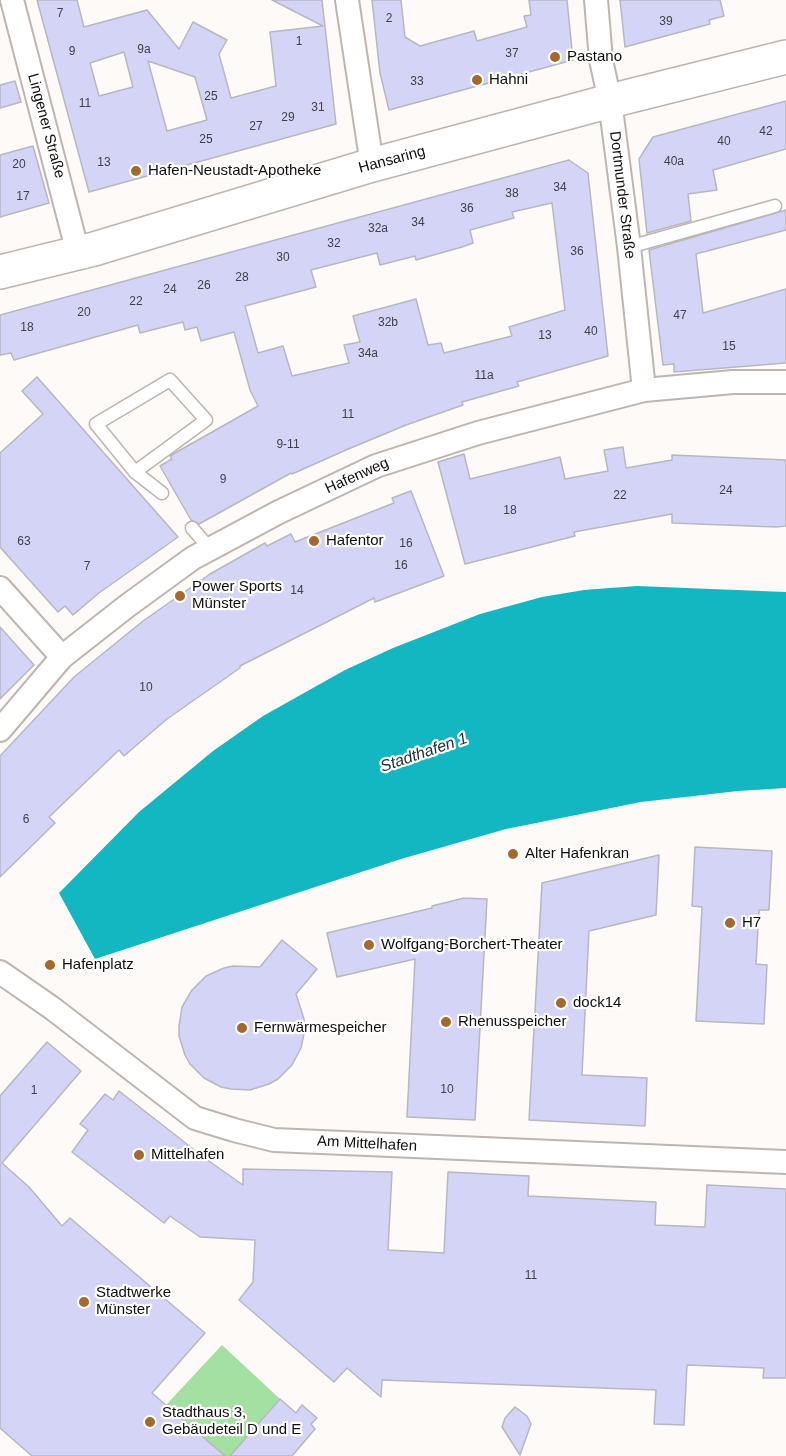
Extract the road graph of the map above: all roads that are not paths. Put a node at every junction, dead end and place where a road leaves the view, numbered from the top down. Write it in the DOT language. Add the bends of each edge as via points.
graph roads {
  1 [pos="347,0"];
  2 [pos="596,0"];
  3 [pos="14,9"];
  4 [pos="786,57"];
  5 [pos="610,101"];
  6 [pos="372,165"];
  7 [pos="775,206"];
  8 [pos="629,247"];
  9 [pos="78,253"];
  10 [pos="0,273"];
  11 [pos="786,382"];
  12 [pos="644,390"];
  13 [pos="135,472"];
  14 [pos="162,493"];
  15 [pos="192,528"];
  16 [pos="210,549"];
  17 [pos="0,588"];
  18 [pos="62,657"];
  19 [pos="0,729"];
  20 [pos="0,972"];
  21 [pos="786,1162"];
  1 -- 6 [label="street"];
  2 -- 5 [label="street, Dortmunder Straße" via="601,60"];
  3 -- 9 [label="street, Lingener Straße"];
  4 -- 5 [label="main road, Hansaring"];
  5 -- 6 [label="main road, Hansaring"];
  5 -- 8 [label="street, Dortmunder Straße"];
  6 -- 9 [label="main road, Hansaring"];
  7 -- 8 [label="lane"];
  8 -- 12 [label="street, Dortmunder Straße"];
  9 -- 10 [label="main road, Hansaring"];
  11 -- 12 [label="street, Hafenweg"];
  12 -- 16 [label="street, Hafenweg" via="376,466"];
  13 -- 13 [label="lane" via="96,424 170,380 206,420"];
  13 -- 14 [label="lane"];
  15 -- 16 [label="lane"];
  16 -- 18 [label="street, Hafenweg"];
  17 -- 18 [label="street"];
  18 -- 19 [label="street, Hafenweg"];
  20 -- 21 [label="street, Am Mittelhafen" via="195,1118 274,1140"];
}
